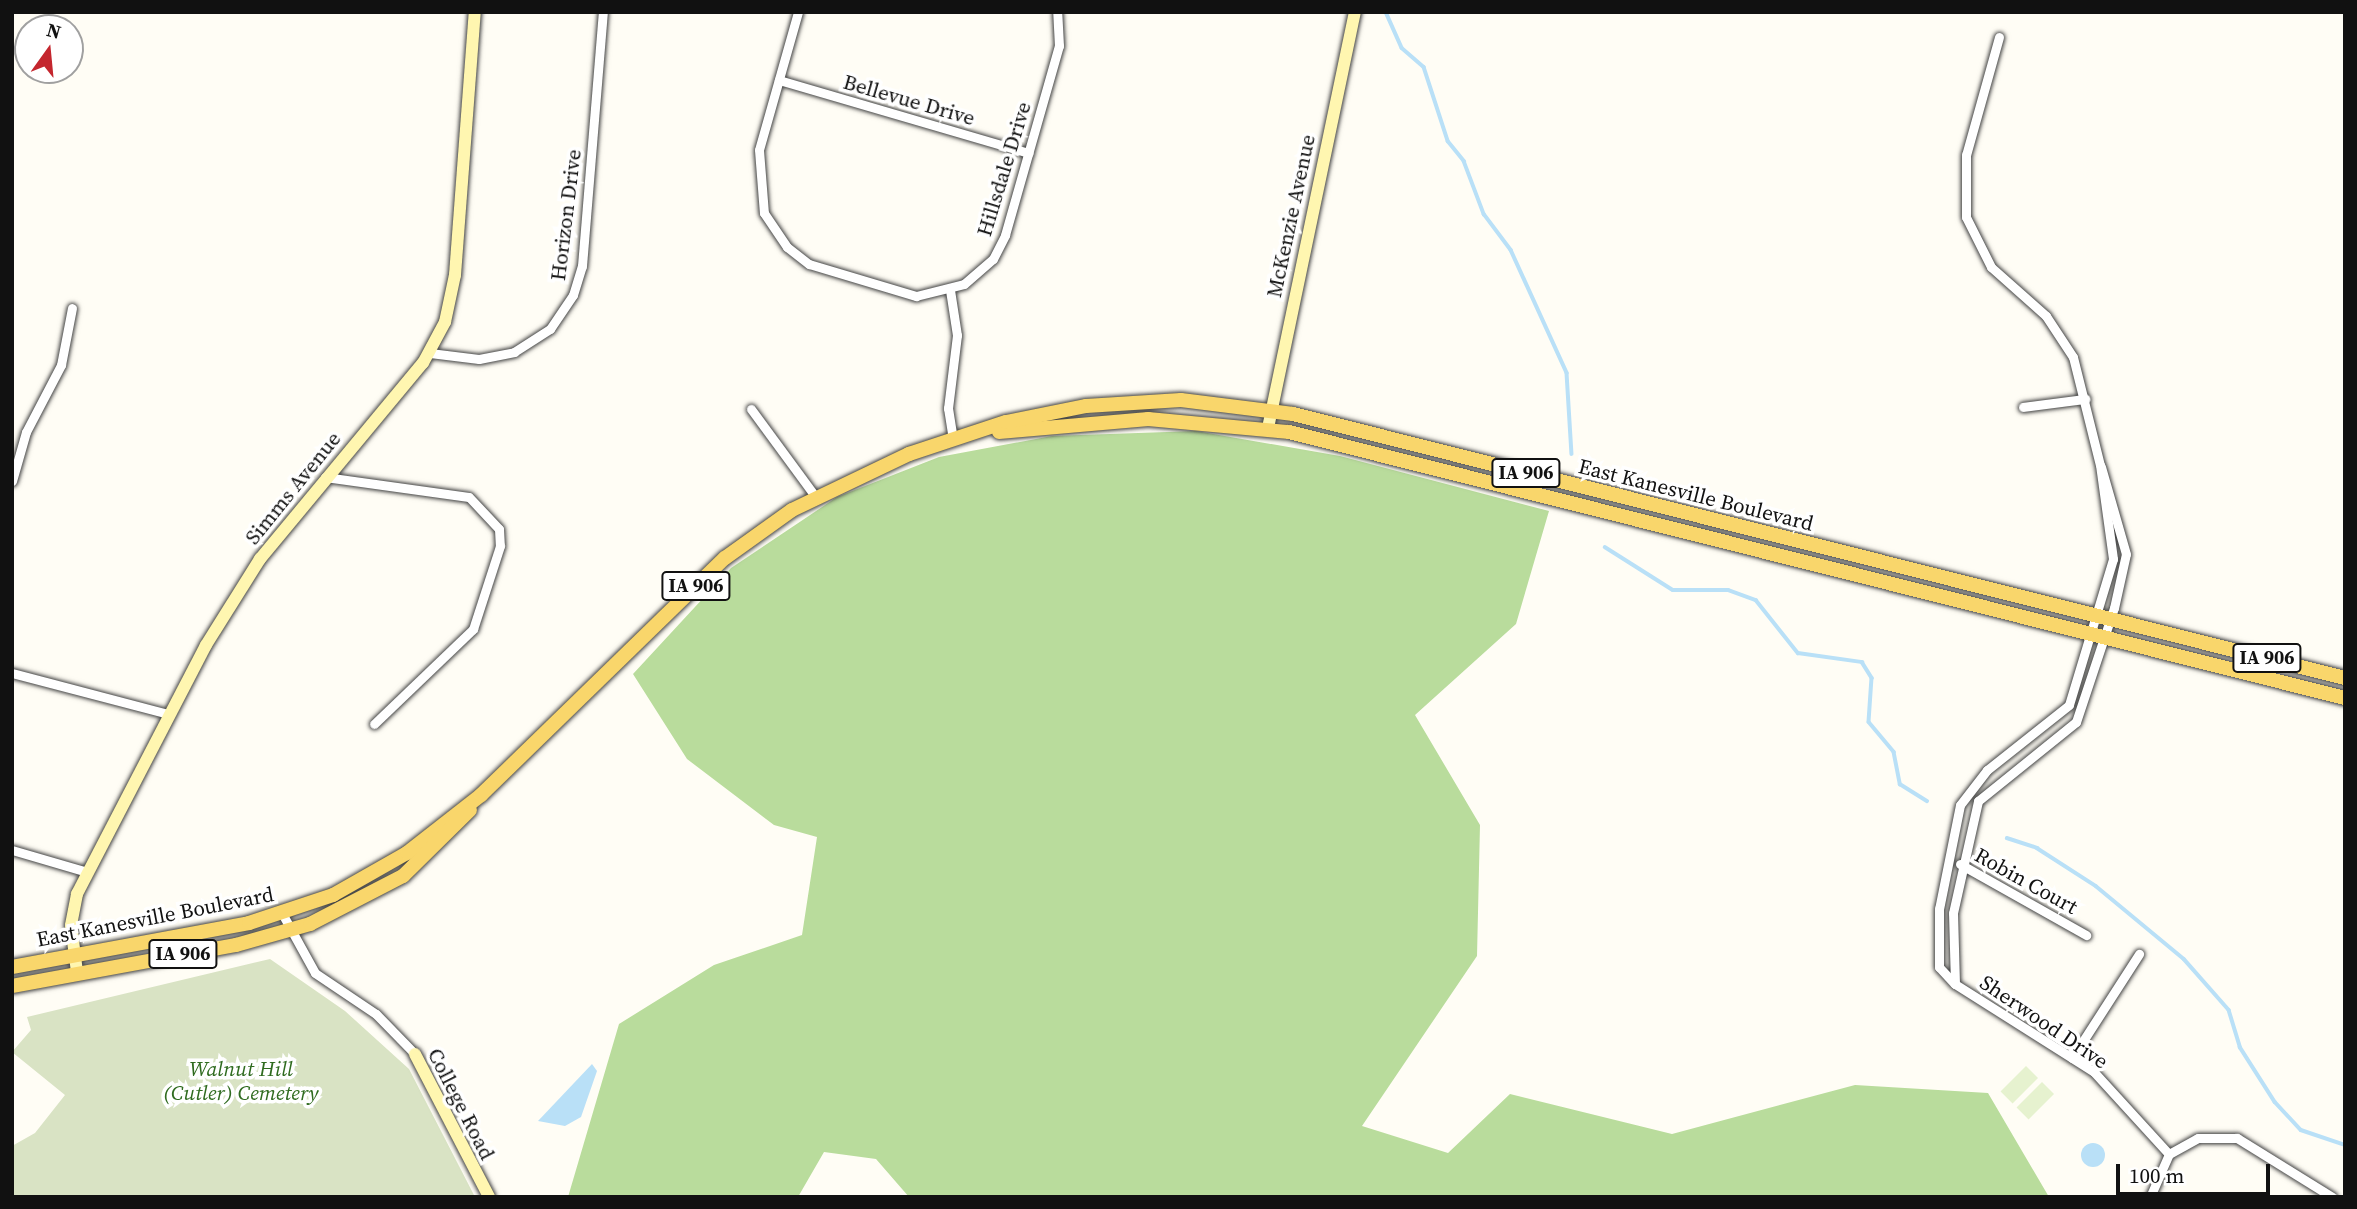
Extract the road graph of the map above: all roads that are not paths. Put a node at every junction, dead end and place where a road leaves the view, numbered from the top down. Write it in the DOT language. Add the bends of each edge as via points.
graph roads {
  1 [pos="475,12"];
  2 [pos="603,12"];
  3 [pos="798,12"];
  4 [pos="1057,12"];
  5 [pos="1355,12"];
  6 [pos="1999,37"];
  7 [pos="779,80"];
  8 [pos="1029,153"];
  9 [pos="950,290"];
  10 [pos="72,307"];
  11 [pos="430,353"];
  12 [pos="2085,399"];
  13 [pos="2023,407"];
  14 [pos="751,409"];
  15 [pos="1271,409"];
  16 [pos="1268,428"];
  17 [pos="953,440"];
  18 [pos="2100,465"];
  19 [pos="325,477"];
  20 [pos="12,481"];
  21 [pos="815,496"];
  22 [pos="2103,618"];
  23 [pos="2088,634"];
  24 [pos="2104,638"];
  25 [pos="12,673"];
  26 [pos="2345,678"];
  27 [pos="2345,698"];
  28 [pos="168,714"];
  29 [pos="374,724"];
  30 [pos="481,794"];
  31 [pos="12,850"];
  32 [pos="1948,861"];
  33 [pos="1963,865"];
  34 [pos="87,872"];
  35 [pos="283,915"];
  36 [pos="289,931"];
  37 [pos="2086,934"];
  38 [pos="75,953"];
  39 [pos="2139,954"];
  40 [pos="12,967"];
  41 [pos="77,972"];
  42 [pos="1955,984"];
  43 [pos="12,986"];
  44 [pos="415,1054"];
  45 [pos="2072,1058"];
  46 [pos="2169,1154"];
  47 [pos="488,1197"];
  48 [pos="2150,1197"];
  49 [pos="2332,1197"];
  1 -- 11 [label="street, Simms Avenue" via="455,275 445,322"];
  2 -- 11 [label="street, Horizon Drive" via="582,266 573,295 550,329 514,352 479,359"];
  3 -- 7 [label="street"];
  4 -- 8 [label="street, Hillsdale Drive" via="1059,46"];
  5 -- 15 [label="street, McKenzie Avenue"];
  6 -- 12 [label="street, Sherwood Drive" via="1966,155 1966,217 1992,267 2063,338"];
  7 -- 8 [label="street, Bellevue Drive"];
  7 -- 9 [label="street" via="757,171 767,219 809,264 908,295"];
  8 -- 9 [label="street, Hillsdale Drive" via="993,259"];
  9 -- 17 [label="street" via="957,335 948,408"];
  10 -- 20 [label="street" via="61,365 26,432"];
  11 -- 19 [label="street, Simms Avenue"];
  12 -- 13 [label="street"];
  12 -- 18 [label="street, Sherwood Drive"];
  14 -- 21 [label="street"];
  15 -- 16 [label="street, McKenzie Avenue"];
  15 -- 17 [label="main road, East Kanesville Boulevard / IA 906" via="1133,401 1038,415"];
  15 -- 22 [label="main road, East Kanesville Boulevard / IA 906"];
  16 -- 17 [label="main road, East Kanesville Boulevard / IA 906" via="1148,419"];
  16 -- 23 [label="main road, East Kanesville Boulevard / IA 906"];
  17 -- 21 [label="main road, East Kanesville Boulevard / IA 906"];
  18 -- 22 [label="street, Sherwood Drive" via="2113,559"];
  18 -- 22 [label="street, Sherwood Drive" via="2126,554"];
  19 -- 28 [label="street, Simms Avenue" via="235,596"];
  19 -- 29 [label="street" via="469,497 499,529 500,546 473,629"];
  21 -- 30 [label="main road, East Kanesville Boulevard / IA 906" via="725,558"];
  22 -- 23 [label="street, Sherwood Drive"];
  22 -- 24 [label="street, Sherwood Drive"];
  22 -- 26 [label="main road, East Kanesville Boulevard / IA 906"];
  23 -- 24 [label="main road, East Kanesville Boulevard / IA 906"];
  23 -- 32 [label="street, Sherwood Drive" via="2069,705 1973,783 1960,805"];
  24 -- 27 [label="main road, East Kanesville Boulevard / IA 906"];
  24 -- 33 [label="street, Sherwood Drive" via="2081,714 2060,738 1987,789"];
  25 -- 28 [label="street"];
  28 -- 34 [label="street, Simms Avenue"];
  30 -- 35 [label="main road, East Kanesville Boulevard / IA 906" via="380,870"];
  30 -- 36 [label="main road, East Kanesville Boulevard / IA 906" via="444,841 403,876 355,905"];
  31 -- 34 [label="street"];
  32 -- 33 [label="street, Robin Court"];
  32 -- 42 [label="street, Sherwood Drive" via="1937,951 1943,976"];
  33 -- 37 [label="street, Robin Court"];
  33 -- 42 [label="street, Sherwood Drive" via="1952,923"];
  34 -- 38 [label="street, Simms Avenue" via="72,912"];
  35 -- 36 [label="street, College Road"];
  35 -- 38 [label="main road, East Kanesville Boulevard / IA 906"];
  36 -- 41 [label="main road, East Kanesville Boulevard / IA 906"];
  36 -- 44 [label="street, College Road" via="315,973 376,1014"];
  38 -- 40 [label="main road, East Kanesville Boulevard / IA 906"];
  38 -- 41 [label="street, Simms Avenue"];
  39 -- 45 [label="street"];
  41 -- 43 [label="main road, East Kanesville Boulevard / IA 906"];
  42 -- 45 [label="street, Sherwood Drive"];
  44 -- 47 [label="street, College Road"];
  45 -- 46 [label="street, Sherwood Drive" via="2094,1072"];
  46 -- 48 [label="street"];
  46 -- 49 [label="street" via="2197,1138 2237,1138"];
}
